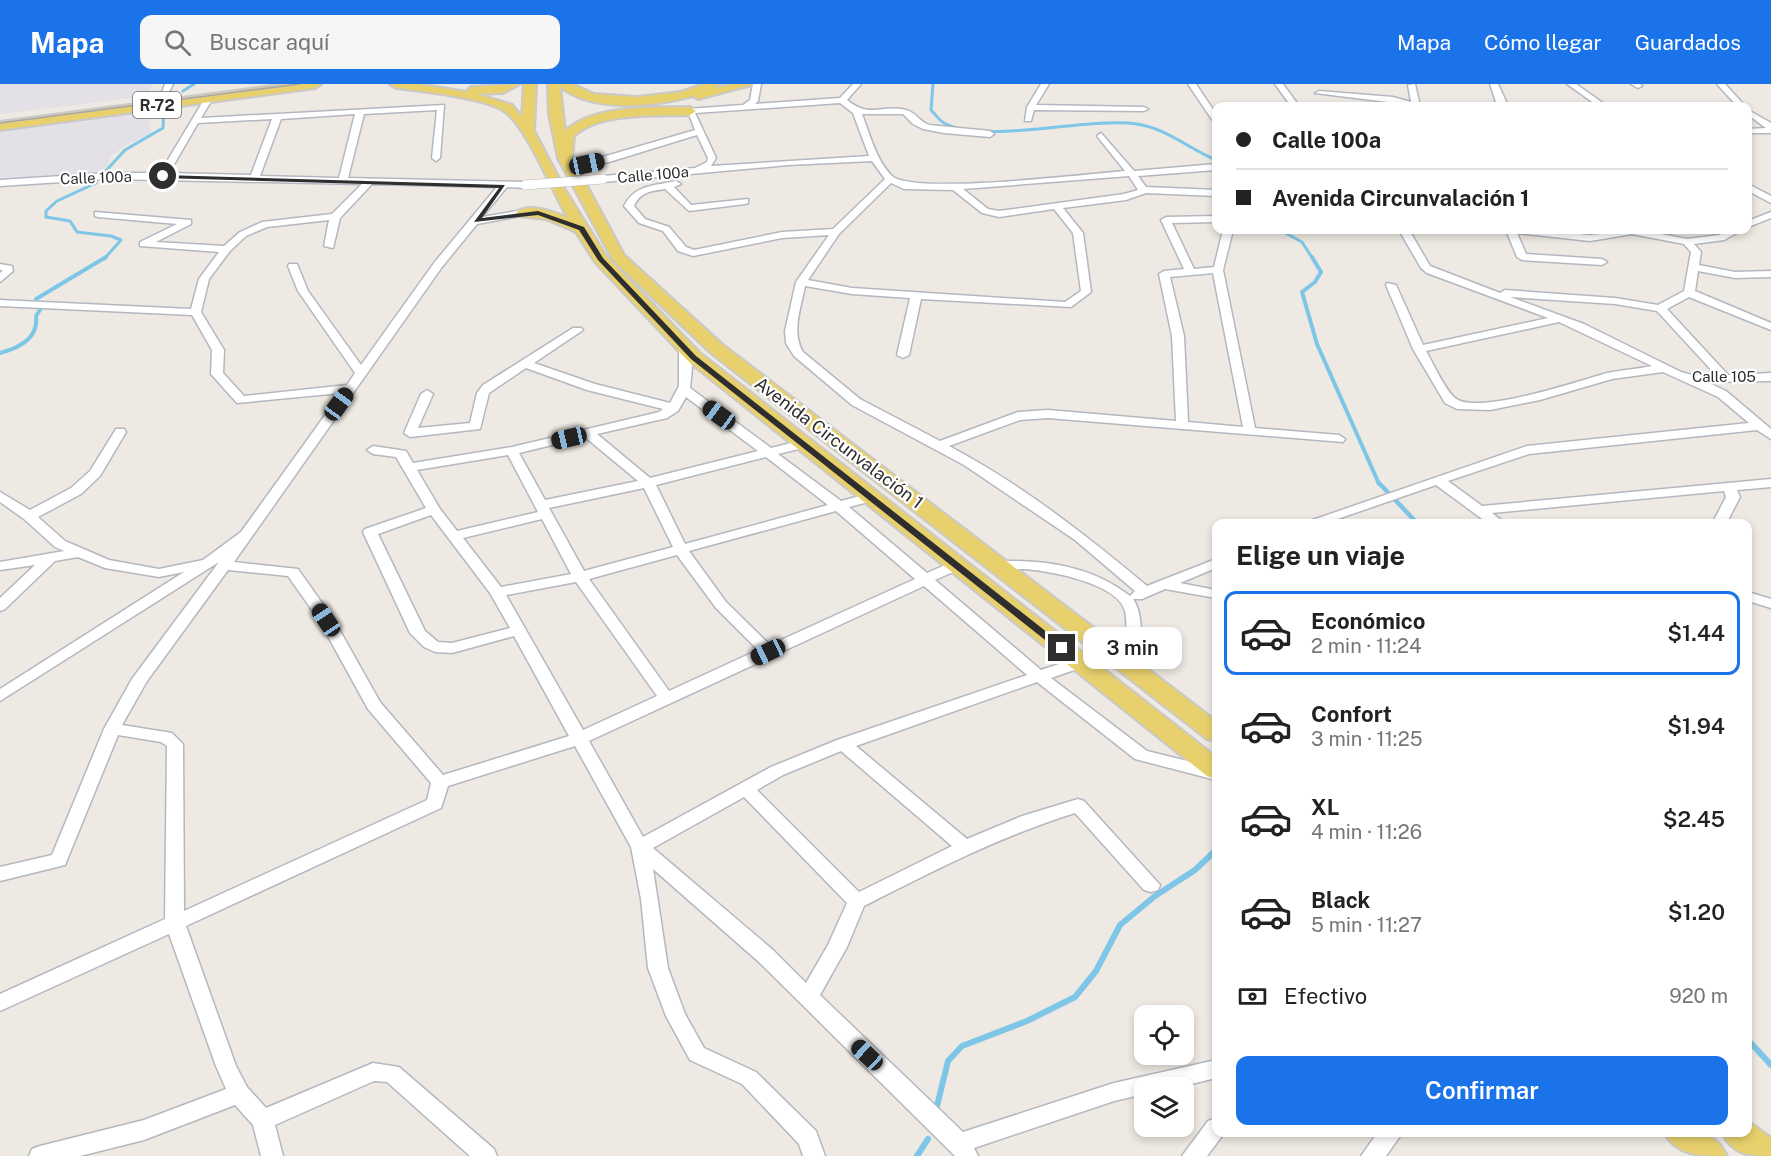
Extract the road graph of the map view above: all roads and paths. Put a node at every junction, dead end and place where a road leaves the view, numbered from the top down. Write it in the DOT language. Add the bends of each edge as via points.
graph roads {
  1 [pos="169,84"];
  2 [pos="260,84"];
  3 [pos="315,84"];
  4 [pos="396,84"];
  5 [pos="441,84"];
  6 [pos="514,84"];
  7 [pos="530,84"];
  8 [pos="554,84"];
  9 [pos="564,84"];
  10 [pos="713,84"];
  11 [pos="749,84"];
  12 [pos="757,84"];
  13 [pos="857,84"];
  14 [pos="1045,84"];
  15 [pos="1192,84"];
  16 [pos="1279,84"];
  17 [pos="1494,84"];
  18 [pos="1571,84"];
  19 [pos="1721,84"];
  20 [pos="1412,85"];
  21 [pos="1318,92"];
  22 [pos="163,96"];
  23 [pos="209,98"];
  24 [pos="661,98"];
  25 [pos="842,100"];
  26 [pos="1292,102"];
  27 [pos="1402,102"];
  28 [pos="1414,102"];
  29 [pos="1500,102"];
  30 [pos="1597,102"];
  31 [pos="1737,102"];
  32 [pos="745,106"];
  33 [pos="1031,107"];
  34 [pos="1144,109"];
  35 [pos="690,111"];
  36 [pos="360,112"];
  37 [pos="857,112"];
  38 [pos="1212,113"];
  39 [pos="1752,115"];
  40 [pos="277,117"];
  41 [pos="0,118"];
  42 [pos="1028,119"];
  43 [pos="196,121"];
  44 [pos="0,126"];
  45 [pos="1771,128"];
  46 [pos="1752,130"];
  47 [pos="528,131"];
  48 [pos="698,132"];
  49 [pos="990,134"];
  50 [pos="1101,136"];
  51 [pos="436,158"];
  52 [pos="874,159"];
  53 [pos="567,163"];
  54 [pos="749,166"];
  55 [pos="1212,168"];
  56 [pos="692,172"];
  57 [pos="1128,172"];
  58 [pos="163,176"];
  59 [pos="254,179"];
  60 [pos="890,179"];
  61 [pos="343,180"];
  62 [pos="370,181"];
  63 [pos="0,183"];
  64 [pos="503,186"];
  65 [pos="667,186"];
  66 [pos="955,187"];
  67 [pos="557,188"];
  68 [pos="1144,190"];
  69 [pos="1752,190"];
  70 [pos="1212,192"];
  71 [pos="1771,200"];
  72 [pos="745,201"];
  73 [pos="1057,207"];
  74 [pos="523,213"];
  75 [pos="98,214"];
  76 [pos="1771,215"];
  77 [pos="335,217"];
  78 [pos="1212,219"];
  79 [pos="477,221"];
  80 [pos="1752,222"];
  81 [pos="582,229"];
  82 [pos="836,232"];
  83 [pos="1227,234"];
  84 [pos="1406,234"];
  85 [pos="1513,234"];
  86 [pos="1546,234"];
  87 [pos="1606,234"];
  88 [pos="1651,234"];
  89 [pos="1729,234"];
  90 [pos="1687,242"];
  91 [pos="329,246"];
  92 [pos="226,249"];
  93 [pos="1602,262"];
  94 [pos="293,266"];
  95 [pos="0,267"];
  96 [pos="1694,267"];
  97 [pos="1218,270"];
  98 [pos="1190,271"];
  99 [pos="1771,274"];
  100 [pos="0,279"];
  101 [pos="801,282"];
  102 [pos="1391,285"];
  103 [pos="1481,291"];
  104 [pos="1689,292"];
  105 [pos="915,295"];
  106 [pos="0,303"];
  107 [pos="1660,308"];
  108 [pos="196,312"];
  109 [pos="1558,319"];
  110 [pos="1771,327"];
  111 [pos="577,330"];
  112 [pos="685,348"];
  113 [pos="1419,349"];
  114 [pos="903,356"];
  115 [pos="525,364"];
  116 [pos="1665,368"];
  117 [pos="361,374"];
  118 [pos="1723,376"];
  119 [pos="1771,377"];
  120 [pos="1690,379"];
  121 [pos="351,388"];
  122 [pos="685,390"];
  123 [pos="427,394"];
  124 [pos="674,408"];
  125 [pos="1182,426"];
  126 [pos="1759,426"];
  127 [pos="120,432"];
  128 [pos="1250,432"];
  129 [pos="410,433"];
  130 [pos="588,433"];
  131 [pos="1771,435"];
  132 [pos="1339,439"];
  133 [pos="803,444"];
  134 [pos="939,446"];
  135 [pos="373,450"];
  136 [pos="512,451"];
  137 [pos="770,452"];
  138 [pos="405,461"];
  139 [pos="1438,480"];
  140 [pos="648,483"];
  141 [pos="1771,483"];
  142 [pos="1729,487"];
  143 [pos="0,496"];
  144 [pos="871,497"];
  145 [pos="838,506"];
  146 [pos="545,509"];
  147 [pos="434,510"];
  148 [pos="1480,510"];
  149 [pos="29,516"];
  150 [pos="1323,519"];
  151 [pos="1492,519"];
  152 [pos="1722,519"];
  153 [pos="454,536"];
  154 [pos="682,551"];
  155 [pos="79,553"];
  156 [pos="51,557"];
  157 [pos="218,564"];
  158 [pos="1212,564"];
  159 [pos="957,565"];
  160 [pos="999,565"];
  161 [pos="0,566"];
  162 [pos="580,577"];
  163 [pos="924,580"];
  164 [pos="1165,585"];
  165 [pos="497,592"];
  166 [pos="1146,593"];
  167 [pos="1212,593"];
  168 [pos="1752,597"];
  169 [pos="1126,601"];
  170 [pos="1771,604"];
  171 [pos="0,606"];
  172 [pos="519,630"];
  173 [pos="768,652"];
  174 [pos="1080,662"];
  175 [pos="1129,666"];
  176 [pos="1040,677"];
  177 [pos="0,696"];
  178 [pos="666,698"];
  179 [pos="112,729"];
  180 [pos="1212,730"];
  181 [pos="579,738"];
  182 [pos="843,744"];
  183 [pos="1212,769"];
  184 [pos="1212,771"];
  185 [pos="440,782"];
  186 [pos="745,788"];
  187 [pos="965,847"];
  188 [pos="640,848"];
  189 [pos="0,874"];
  190 [pos="1151,885"];
  191 [pos="857,901"];
  192 [pos="174,921"];
  193 [pos="808,998"];
  194 [pos="0,1003"];
  195 [pos="1212,1070"];
  196 [pos="239,1094"];
  197 [pos="263,1120"];
  198 [pos="1212,1133"];
  199 [pos="1388,1137"];
  200 [pos="1686,1137"];
  201 [pos="1744,1137"];
  202 [pos="963,1149"];
  203 [pos="40,1156"];
  204 [pos="272,1156"];
  205 [pos="486,1156"];
  206 [pos="814,1156"];
  207 [pos="1193,1156"];
  208 [pos="1372,1156"];
  209 [pos="1710,1156"];
  210 [pos="1769,1156"];
  1 -- 22 [label="street"];
  2 -- 22 [label="main road, R-72"];
  3 -- 23 [label="main road, R-72"];
  4 -- 47 [label="main road" via="470,96 508,108"];
  5 -- 6 [label="main road" via="470,92"];
  7 -- 47 [label="main road, Avenida Circunvalación 1"];
  8 -- 53 [label="main road, Avenida Circunvalación 1" via="555,114"];
  9 -- 24 [label="main road" via="581,94 602,99"];
  10 -- 24 [label="main road" via="692,93"];
  11 -- 24 [label="main road" via="712,94"];
  12 -- 32 [label="street" via="756,97"];
  13 -- 25 [label="street"];
  14 -- 33 [label="street"];
  15 -- 38 [label="street"];
  16 -- 26 [label="street"];
  17 -- 29 [label="street"];
  18 -- 30 [label="street"];
  19 -- 31 [label="street"];
  20 -- 28 [label="street"];
  21 -- 27 [label="street"];
  22 -- 41 [label="main road, R-72"];
  23 -- 43 [label="street"];
  23 -- 44 [label="main road, R-72"];
  25 -- 32 [label="street"];
  25 -- 37 [label="street"];
  32 -- 35 [label="street"];
  33 -- 34 [label="street"];
  33 -- 42 [label="street"];
  35 -- 48 [label="street"];
  35 -- 53 [label="main road" via="628,114 574,128 568,136"];
  36 -- 40 [label="street"];
  36 -- 51 [label="street" via="441,107"];
  36 -- 61 [label="street"];
  37 -- 49 [label="street" via="904,112 915,123 932,128"];
  37 -- 52 [label="street"];
  39 -- 45 [label="street"];
  40 -- 43 [label="street"];
  40 -- 59 [label="street"];
  43 -- 58 [label="street"];
  45 -- 46 [label="street"];
  47 -- 67 [label="main road, Avenida Circunvalación 1"];
  48 -- 53 [label="street"];
  48 -- 56 [label="street" via="712,158 711,163"];
  50 -- 57 [label="street"];
  52 -- 54 [label="street, Calle 100a"];
  52 -- 60 [label="street"];
  53 -- 160 [label="main road, Avenida Circunvalación 1" via="618,256 717,349"];
  54 -- 56 [label="street, Calle 100a"];
  54 -- 65 [label="street"];
  55 -- 57 [label="street"];
  56 -- 64 [label="street, Calle 100a, bridge"];
  57 -- 66 [label="street"];
  57 -- 68 [label="street"];
  58 -- 59 [label="street, Calle 100a"];
  58 -- 63 [label="street, Calle 100a"];
  59 -- 61 [label="street, Calle 100a"];
  60 -- 66 [label="street" via="904,186"];
  60 -- 82 [label="street"];
  61 -- 62 [label="street, Calle 100a"];
  62 -- 64 [label="street, Calle 100a"];
  62 -- 77 [label="street"];
  64 -- 79 [label="street"];
  65 -- 72 [label="street" via="689,208"];
  65 -- 82 [label="street" via="644,189 633,196 629,206 642,221 666,229 682,249 693,253 782,236"];
  66 -- 73 [label="street" via="993,214"];
  67 -- 74 [label="main road" via="544,204"];
  67 -- 81 [label="main road, Avenida Circunvalación 1"];
  68 -- 70 [label="street"];
  68 -- 73 [label="street" via="1126,197"];
  69 -- 71 [label="street"];
  73 -- 105 [label="street" via="1078,233 1082,250 1086,292 1067,305"];
  74 -- 79 [label="street"];
  74 -- 81 [label="main road" via="549,215"];
  75 -- 92 [label="street" via="188,222 144,244"];
  76 -- 80 [label="street"];
  77 -- 91 [label="street"];
  77 -- 92 [label="street" via="265,224 243,234"];
  78 -- 98 [label="street" via="1166,220"];
  79 -- 117 [label="street" via="438,266"];
  81 -- 112 [label="main road, Avenida Circunvalación 1" via="600,259"];
  82 -- 101 [label="street"];
  83 -- 97 [label="street"];
  84 -- 103 [label="street, Calle 105" via="1426,268"];
  85 -- 93 [label="street" via="1522,257"];
  86 -- 87 [label="street" via="1580,238"];
  88 -- 90 [label="street"];
  89 -- 90 [label="street"];
  90 -- 96 [label="street" via="1696,252"];
  92 -- 108 [label="street" via="204,279"];
  94 -- 117 [label="street" via="303,291"];
  95 -- 100 [label="street" via="8,268"];
  96 -- 99 [label="street" via="1735,275"];
  96 -- 104 [label="street"];
  97 -- 98 [label="street"];
  97 -- 128 [label="street"];
  98 -- 125 [label="street" via="1164,275 1178,336"];
  101 -- 105 [label="street" via="852,291"];
  101 -- 134 [label="street" via="790,331 798,354 856,402"];
  102 -- 113 [label="street"];
  103 -- 107 [label="street"];
  103 -- 109 [label="street, Calle 105"];
  104 -- 107 [label="street"];
  104 -- 110 [label="street"];
  105 -- 114 [label="street"];
  106 -- 108 [label="street"];
  107 -- 118 [label="street"];
  108 -- 121 [label="street" via="218,350 217,374 241,400"];
  109 -- 113 [label="street"];
  109 -- 116 [label="street, Calle 105"];
  111 -- 115 [label="street"];
  112 -- 122 [label="street"];
  112 -- 133 [label="main road, Avenida Circunvalación 1"];
  113 -- 116 [label="street" via="1449,400 1469,408"];
  115 -- 124 [label="street" via="591,387"];
  115 -- 129 [label="street" via="483,393 476,426"];
  116 -- 120 [label="street, Calle 105"];
  117 -- 121 [label="street"];
  118 -- 119 [label="street, Calle 105"];
  118 -- 120 [label="street, Calle 105"];
  120 -- 126 [label="street" via="1722,394"];
  121 -- 157 [label="street" via="246,535"];
  122 -- 124 [label="street"];
  122 -- 137 [label="street"];
  123 -- 129 [label="street"];
  124 -- 130 [label="street" via="663,415"];
  125 -- 128 [label="street"];
  125 -- 134 [label="street" via="1036,414"];
  126 -- 131 [label="street"];
  126 -- 139 [label="street" via="1527,450"];
  127 -- 149 [label="street" via="95,474 76,491"];
  128 -- 132 [label="street"];
  129 -- 138 [label="street"];
  130 -- 136 [label="street"];
  130 -- 140 [label="street"];
  133 -- 137 [label="street"];
  133 -- 144 [label="main road, Avenida Circunvalación 1"];
  134 -- 166 [label="street" via="1080,537"];
  135 -- 138 [label="street"];
  136 -- 138 [label="street"];
  136 -- 146 [label="street"];
  137 -- 140 [label="street"];
  137 -- 145 [label="street"];
  138 -- 147 [label="street"];
  139 -- 148 [label="street"];
  139 -- 150 [label="street"];
  140 -- 146 [label="street"];
  140 -- 154 [label="street"];
  141 -- 142 [label="street"];
  142 -- 148 [label="street"];
  142 -- 152 [label="street" via="1733,497"];
  143 -- 149 [label="street"];
  144 -- 145 [label="street"];
  144 -- 159 [label="main road, Avenida Circunvalación 1"];
  145 -- 154 [label="street"];
  145 -- 163 [label="street"];
  146 -- 153 [label="street"];
  146 -- 162 [label="street"];
  147 -- 153 [label="street"];
  147 -- 172 [label="street" via="370,532 418,633 435,647 452,648"];
  148 -- 151 [label="street"];
  149 -- 155 [label="street" via="60,544"];
  153 -- 165 [label="street"];
  154 -- 162 [label="street"];
  154 -- 173 [label="street" via="721,605"];
  155 -- 156 [label="street"];
  155 -- 157 [label="street" via="105,564 159,573"];
  156 -- 161 [label="street"];
  156 -- 171 [label="street"];
  157 -- 177 [label="street"];
  157 -- 179 [label="street" via="140,679"];
  157 -- 185 [label="street" via="293,572 326,620 374,705"];
  158 -- 164 [label="street"];
  159 -- 163 [label="street"];
  159 -- 174 [label="main road, Avenida Circunvalación 1"];
  160 -- 169 [label="street" via="1069,569"];
  160 -- 175 [label="main road, Avenida Circunvalación 1"];
  162 -- 165 [label="street"];
  162 -- 178 [label="street"];
  163 -- 173 [label="street"];
  163 -- 176 [label="street"];
  164 -- 166 [label="street"];
  164 -- 167 [label="street"];
  165 -- 172 [label="street"];
  166 -- 169 [label="street"];
  168 -- 170 [label="street"];
  169 -- 175 [label="street" via="1132,612"];
  172 -- 181 [label="street"];
  173 -- 178 [label="street"];
  174 -- 176 [label="street"];
  174 -- 183 [label="main road, Avenida Circunvalación 1"];
  175 -- 180 [label="main road, Avenida Circunvalación 1"];
  176 -- 182 [label="street"];
  176 -- 184 [label="street" via="1141,755"];
  178 -- 181 [label="street"];
  179 -- 189 [label="street" via="59,860"];
  179 -- 192 [label="street" via="166,737 175,744"];
  181 -- 185 [label="street"];
  181 -- 188 [label="street"];
  182 -- 186 [label="street"];
  182 -- 187 [label="street"];
  185 -- 192 [label="street" via="435,804"];
  186 -- 188 [label="street"];
  186 -- 191 [label="street"];
  187 -- 190 [label="street" via="1078,805"];
  187 -- 191 [label="street"];
  188 -- 193 [label="street" via="766,956"];
  188 -- 206 [label="street" via="658,968 675,1017 697,1054 749,1078 808,1138"];
  191 -- 193 [label="street" via="837,948"];
  192 -- 194 [label="street"];
  192 -- 196 [label="street"];
  193 -- 202 [label="street"];
  195 -- 202 [label="street" via="1114,1092"];
  196 -- 197 [label="street"];
  196 -- 203 [label="street" via="144,1130"];
  197 -- 204 [label="street"];
  197 -- 205 [label="street" via="383,1071 392,1073"];
  198 -- 207 [label="street"];
  199 -- 208 [label="street"];
  200 -- 209 [label="main road"];
  201 -- 210 [label="main road"];
}
